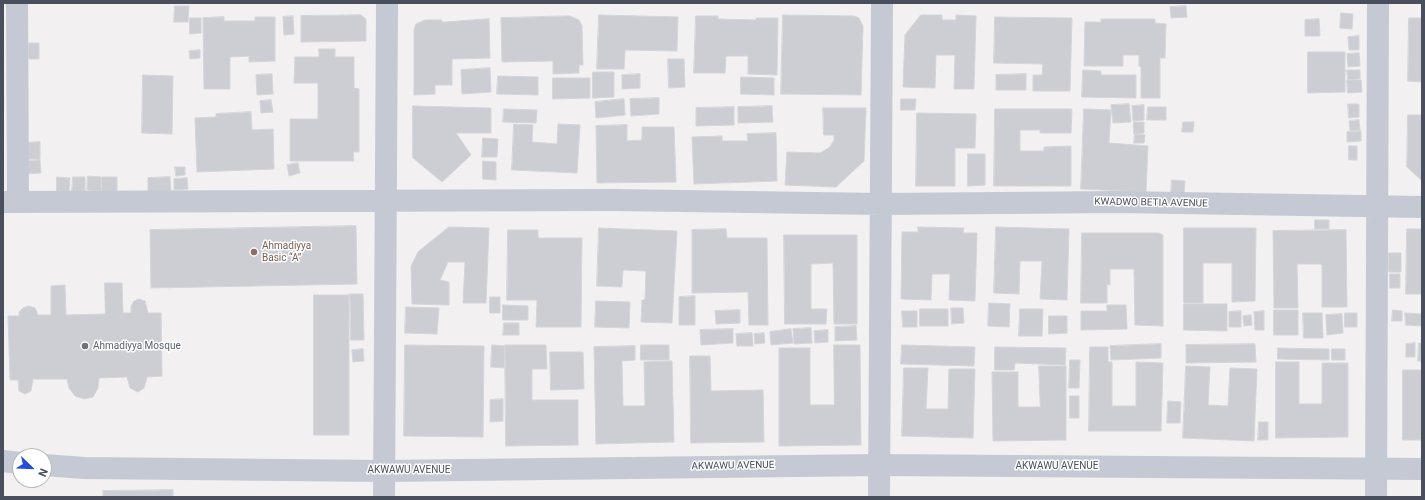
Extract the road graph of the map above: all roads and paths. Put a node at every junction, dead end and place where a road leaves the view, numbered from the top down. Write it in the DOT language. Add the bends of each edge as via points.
graph roads {
  1 [pos="17,3"];
  2 [pos="387,3"];
  3 [pos="882,3"];
  4 [pos="1378,3"];
  5 [pos="386,200"];
  6 [pos="10,202"];
  7 [pos="881,204"];
  8 [pos="1377,206"];
  9 [pos="1422,206"];
  10 [pos="880,465"];
  11 [pos="52,466"];
  12 [pos="1377,468"];
  13 [pos="1422,469"];
  14 [pos="384,471"];
  15 [pos="384,497"];
  16 [pos="879,497"];
  17 [pos="1376,497"];
  1 -- 6 [label="street"];
  2 -- 5 [label="street"];
  3 -- 7 [label="street"];
  4 -- 8 [label="street"];
  5 -- 6 [label="street, KWADWO BETIA AVENUE"];
  5 -- 7 [label="street, KWADWO BETIA AVENUE"];
  5 -- 14 [label="street"];
  7 -- 8 [label="street, KWADWO BETIA AVENUE" via="1118,202"];
  7 -- 10 [label="street"];
  8 -- 9 [label="street, KWADWO BETIA AVENUE"];
  8 -- 12 [label="street"];
  10 -- 12 [label="street, AKWAWU AVENUE"];
  10 -- 14 [label="street, AKWAWU AVENUE"];
  10 -- 16 [label="street"];
  11 -- 14 [label="street, AKWAWU AVENUE"];
  12 -- 13 [label="street, AKWAWU AVENUE"];
  12 -- 17 [label="street"];
  14 -- 15 [label="street"];
}
